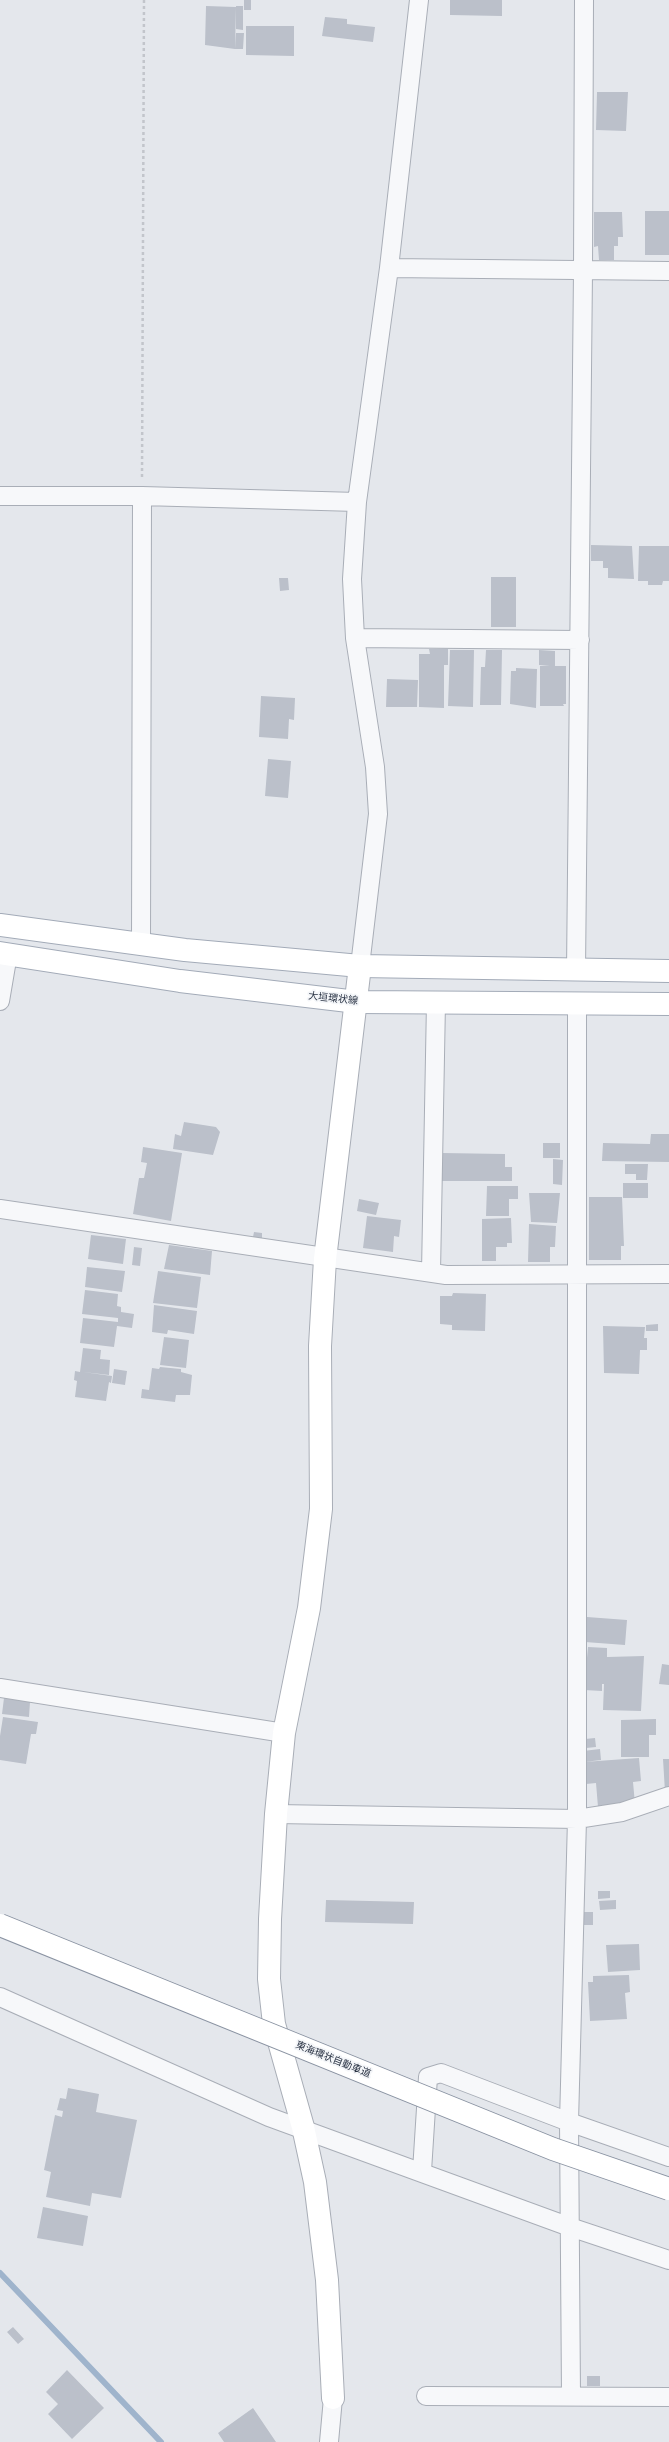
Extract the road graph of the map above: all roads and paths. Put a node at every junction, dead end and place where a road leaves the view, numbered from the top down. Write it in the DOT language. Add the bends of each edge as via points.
graph roads {
  1 [pos="144,0"];
  2 [pos="419,0"];
  3 [pos="584,0"];
  4 [pos="389,268"];
  5 [pos="584,271"];
  6 [pos="669,271"];
  7 [pos="0,496"];
  8 [pos="142,496"];
  9 [pos="357,502"];
  10 [pos="355,638"];
  11 [pos="580,640"];
  12 [pos="0,925"];
  13 [pos="141,944"];
  14 [pos="4,954"];
  15 [pos="360,966"];
  16 [pos="576,971"];
  17 [pos="669,971"];
  18 [pos="0,1001"];
  19 [pos="357,1002"];
  20 [pos="436,1002"];
  21 [pos="577,1004"];
  22 [pos="669,1004"];
  23 [pos="0,1209"];
  24 [pos="325,1259"];
  25 [pos="431,1272"];
  26 [pos="578,1274"];
  27 [pos="669,1274"];
  28 [pos="0,1688"];
  29 [pos="284,1733"];
  30 [pos="669,1796"];
  31 [pos="276,1814"];
  32 [pos="577,1819"];
  33 [pos="0,1924"];
  34 [pos="0,1998"];
  35 [pos="569,2122"];
  36 [pos="303,2127"];
  37 [pos="669,2157"];
  38 [pos="422,2171"];
  39 [pos="669,2189"];
  40 [pos="570,2227"];
  41 [pos="669,2260"];
  42 [pos="426,2396"];
  43 [pos="571,2396"];
  44 [pos="669,2397"];
  45 [pos="334,2398"];
  46 [pos="329,2442"];
  1 -- 8 [label="path"];
  2 -- 4 [label="street"];
  3 -- 5 [label="street"];
  4 -- 5 [label="street"];
  4 -- 9 [label="street"];
  5 -- 6 [label="street"];
  5 -- 11 [label="street"];
  7 -- 8 [label="street"];
  8 -- 9 [label="street"];
  8 -- 13 [label="street"];
  9 -- 10 [label="street" via="352,579"];
  10 -- 11 [label="street"];
  10 -- 15 [label="street" via="375,767 378,814"];
  11 -- 16 [label="street"];
  12 -- 13 [label="main road"];
  13 -- 15 [label="main road"];
  14 -- 18 [label="street"];
  14 -- 19 [label="main road, 大垣環状線" via="180,981"];
  15 -- 16 [label="main road"];
  15 -- 19 [label="main road"];
  16 -- 17 [label="main road"];
  19 -- 20 [label="main road, 大垣環状線"];
  19 -- 24 [label="main road"];
  20 -- 21 [label="main road, 大垣環状線"];
  20 -- 25 [label="street"];
  21 -- 22 [label="main road, 大垣環状線"];
  21 -- 26 [label="street"];
  23 -- 24 [label="street"];
  24 -- 25 [label="street"];
  24 -- 29 [label="main road" via="320,1346 321,1509 309,1608"];
  25 -- 26 [label="street" via="446,1275"];
  26 -- 27 [label="street"];
  26 -- 32 [label="street"];
  28 -- 29 [label="street"];
  29 -- 31 [label="main road"];
  30 -- 32 [label="street" via="622,1812"];
  31 -- 32 [label="street"];
  31 -- 36 [label="main road" via="269,1979 274,2024"];
  32 -- 35 [label="street"];
  33 -- 39 [label="main road, 東海環状自動車道, bridge" via="539,2143"];
  34 -- 36 [label="street" via="269,2117"];
  35 -- 37 [label="street"];
  35 -- 38 [label="street" via="441,2073 428,2077"];
  35 -- 40 [label="street"];
  36 -- 38 [label="street" via="324,2138"];
  36 -- 45 [label="main road" via="314,2182 327,2280"];
  38 -- 40 [label="street"];
  40 -- 41 [label="street"];
  40 -- 43 [label="street"];
  42 -- 43 [label="street"];
  43 -- 44 [label="street"];
  45 -- 46 [label="street"];
}
